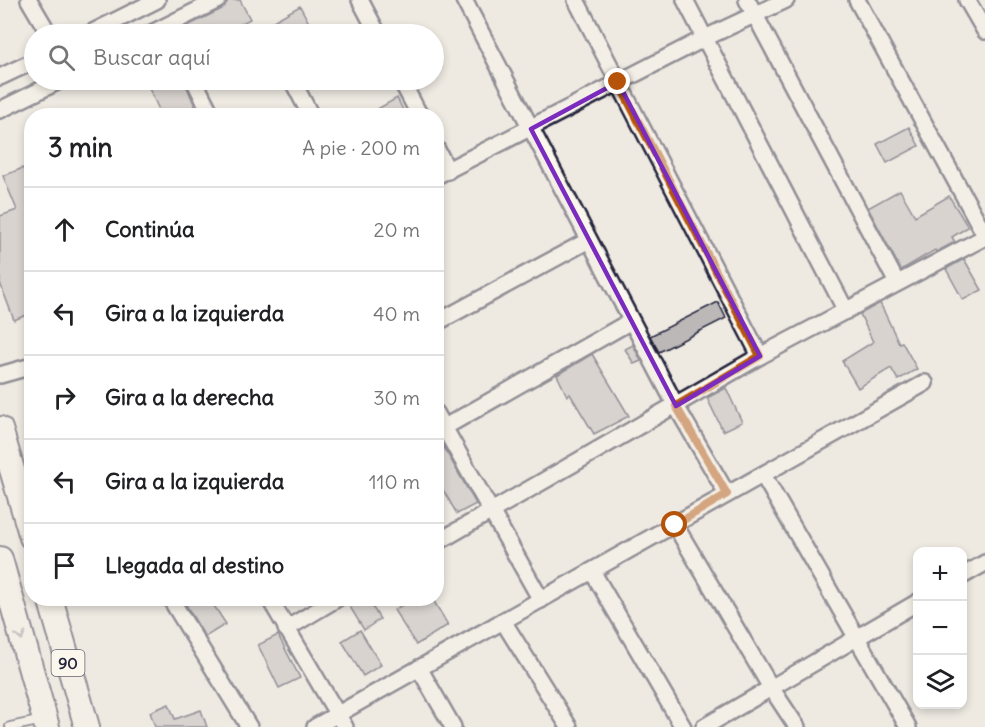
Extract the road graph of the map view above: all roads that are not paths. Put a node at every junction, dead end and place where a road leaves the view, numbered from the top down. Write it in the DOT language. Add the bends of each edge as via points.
graph roads {
  1 [pos="29,0"];
  2 [pos="157,0"];
  3 [pos="218,0"];
  4 [pos="360,0"];
  5 [pos="464,0"];
  6 [pos="576,0"];
  7 [pos="686,0"];
  8 [pos="747,0"];
  9 [pos="786,0"];
  10 [pos="857,0"];
  11 [pos="967,0"];
  12 [pos="755,16"];
  13 [pos="44,24"];
  14 [pos="108,24"];
  15 [pos="179,24"];
  16 [pos="373,24"];
  17 [pos="985,31"];
  18 [pos="705,38"];
  19 [pos="24,66"];
  20 [pos="0,77"];
  21 [pos="618,82"];
  22 [pos="41,90"];
  23 [pos="199,90"];
  24 [pos="297,90"];
  25 [pos="406,90"];
  26 [pos="208,108"];
  27 [pos="307,108"];
  28 [pos="416,108"];
  29 [pos="0,110"];
  30 [pos="531,129"];
  31 [pos="444,173"];
  32 [pos="985,236"];
  33 [pos="589,240"];
  34 [pos="896,282"];
  35 [pos="846,310"];
  36 [pos="444,319"];
  37 [pos="631,321"];
  38 [pos="760,356"];
  39 [pos="24,371"];
  40 [pos="0,375"];
  41 [pos="925,383"];
  42 [pos="676,406"];
  43 [pos="444,427"];
  44 [pos="0,429"];
  45 [pos="444,434"];
  46 [pos="764,475"];
  47 [pos="727,494"];
  48 [pos="24,510"];
  49 [pos="491,511"];
  50 [pos="675,525"];
  51 [pos="444,538"];
  52 [pos="0,560"];
  53 [pos="985,563"];
  54 [pos="592,571"];
  55 [pos="967,574"];
  56 [pos="541,600"];
  57 [pos="913,605"];
  58 [pos="52,606"];
  59 [pos="175,606"];
  60 [pos="273,606"];
  61 [pos="325,606"];
  62 [pos="503,621"];
  63 [pos="286,629"];
  64 [pos="857,636"];
  65 [pos="419,668"];
  66 [pos="770,686"];
  67 [pos="341,721"];
  68 [pos="46,724"];
  69 [pos="10,727"];
  70 [pos="87,727"];
  71 [pos="249,727"];
  72 [pos="315,727"];
  73 [pos="453,727"];
  74 [pos="569,727"];
  75 [pos="683,727"];
  76 [pos="704,727"];
  77 [pos="797,727"];
  78 [pos="908,727"];
  1 -- 13 [label="street"];
  2 -- 14 [label="street"];
  3 -- 15 [label="street"];
  4 -- 16 [label="street"];
  5 -- 30 [label="street"];
  6 -- 21 [label="street"];
  7 -- 18 [label="street"];
  8 -- 12 [label="street"];
  9 -- 12 [label="street"];
  10 -- 32 [label="street"];
  11 -- 17 [label="street"];
  12 -- 18 [label="street"];
  12 -- 34 [label="street"];
  18 -- 21 [label="street"];
  18 -- 35 [label="street"];
  19 -- 20 [label="street"];
  21 -- 30 [label="street"];
  21 -- 38 [label="street"];
  22 -- 29 [label="street"];
  23 -- 26 [label="street"];
  24 -- 27 [label="street"];
  25 -- 28 [label="street"];
  30 -- 31 [label="street"];
  30 -- 33 [label="street"];
  32 -- 34 [label="street"];
  33 -- 36 [label="street"];
  33 -- 37 [label="street"];
  34 -- 35 [label="street"];
  35 -- 38 [label="street"];
  37 -- 42 [label="street"];
  37 -- 43 [label="street"];
  38 -- 42 [label="street"];
  39 -- 40 [label="street"];
  41 -- 46 [label="street"];
  42 -- 47 [label="street"];
  42 -- 49 [label="street"];
  44 -- 48 [label="highway"];
  45 -- 49 [label="street"];
  46 -- 47 [label="street"];
  46 -- 64 [label="street"];
  47 -- 50 [label="street"];
  49 -- 51 [label="street"];
  49 -- 56 [label="street"];
  50 -- 54 [label="street"];
  50 -- 66 [label="street"];
  52 -- 68 [label="highway, 90, one-way"];
  53 -- 55 [label="street"];
  54 -- 56 [label="street"];
  54 -- 75 [label="street"];
  56 -- 62 [label="street"];
  57 -- 64 [label="street"];
  58 -- 70 [label="highway, 90"];
  59 -- 71 [label="street"];
  60 -- 63 [label="street"];
  61 -- 63 [label="street"];
  62 -- 65 [label="street"];
  62 -- 74 [label="street"];
  63 -- 67 [label="street"];
  64 -- 66 [label="street"];
  64 -- 78 [label="street"];
  65 -- 67 [label="street"];
  65 -- 73 [label="street"];
  66 -- 76 [label="street"];
  66 -- 77 [label="street"];
  67 -- 72 [label="street"];
  68 -- 69 [label="lane"];
}
